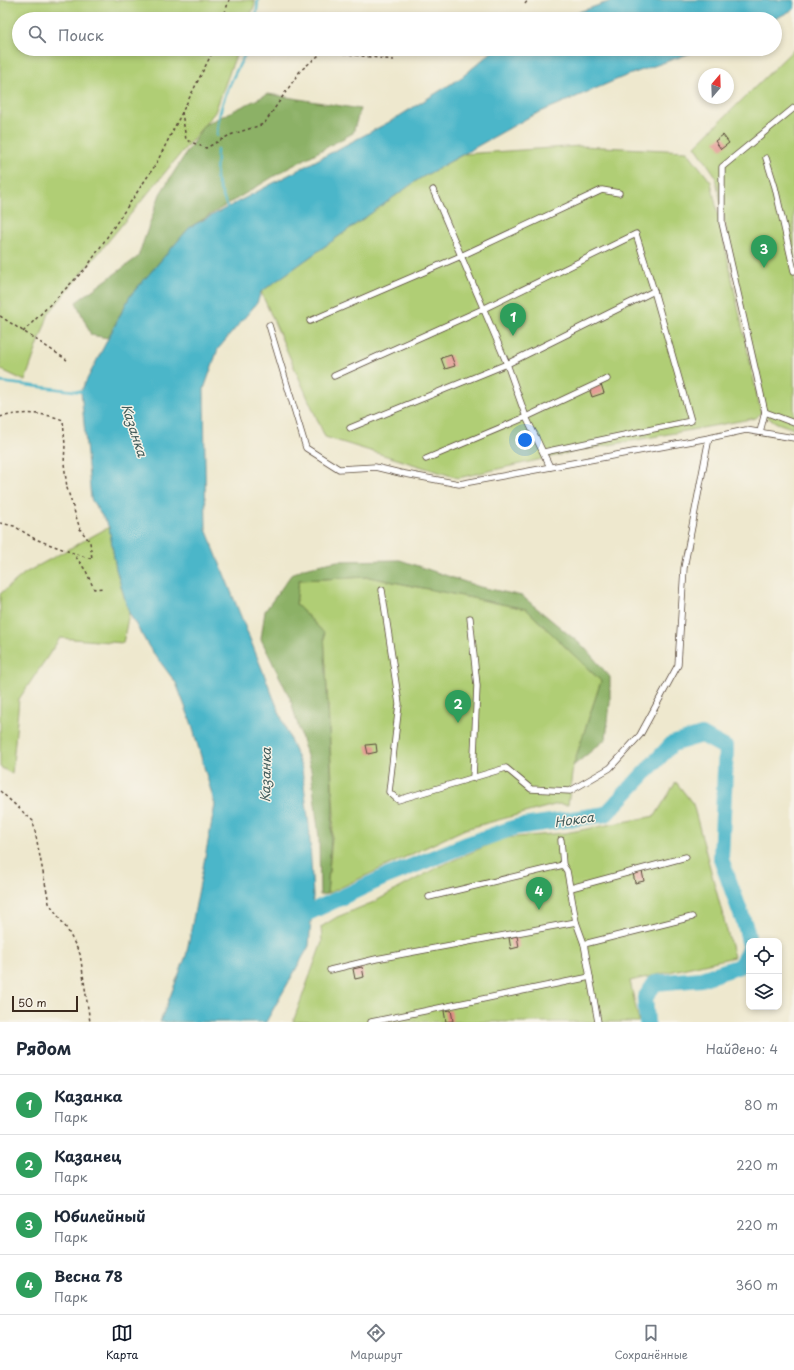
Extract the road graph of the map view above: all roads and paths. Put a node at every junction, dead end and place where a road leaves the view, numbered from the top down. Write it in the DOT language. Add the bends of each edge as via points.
graph roads {
  1 [pos="229,0"];
  2 [pos="528,0"];
  3 [pos="524,4"];
  4 [pos="225,12"];
  5 [pos="210,56"];
  6 [pos="318,56"];
  7 [pos="363,56"];
  8 [pos="394,60"];
  9 [pos="794,108"];
  10 [pos="182,112"];
  11 [pos="766,158"];
  12 [pos="433,190"];
  13 [pos="619,193"];
  14 [pos="461,256"];
  15 [pos="794,271"];
  16 [pos="654,291"];
  17 [pos="483,309"];
  18 [pos="0,316"];
  19 [pos="310,321"];
  20 [pos="269,325"];
  21 [pos="23,332"];
  22 [pos="67,360"];
  23 [pos="507,364"];
  24 [pos="334,376"];
  25 [pos="607,379"];
  26 [pos="765,412"];
  27 [pos="0,417"];
  28 [pos="526,417"];
  29 [pos="794,423"];
  30 [pos="350,428"];
  31 [pos="760,432"];
  32 [pos="709,438"];
  33 [pos="794,438"];
  34 [pos="544,452"];
  35 [pos="426,459"];
  36 [pos="550,467"];
  37 [pos="0,523"];
  38 [pos="73,553"];
  39 [pos="104,588"];
  40 [pos="382,590"];
  41 [pos="470,618"];
  42 [pos="473,778"];
  43 [pos="0,791"];
  44 [pos="561,840"];
  45 [pos="686,857"];
  46 [pos="563,865"];
  47 [pos="571,888"];
  48 [pos="429,896"];
  49 [pos="692,916"];
  50 [pos="576,922"];
  51 [pos="584,944"];
  52 [pos="330,970"];
  53 [pos="590,977"];
  54 [pos="90,1022"];
  55 [pos="371,1022"];
  56 [pos="598,1022"];
  1 -- 4 [label="path"];
  2 -- 3 [label="path"];
  5 -- 10 [label="path"];
  6 -- 10 [label="path" via="300,71 264,124 230,135 206,148 186,140"];
  7 -- 8 [label="path"];
  9 -- 26 [label="lane" via="722,167 722,223"];
  10 -- 21 [label="path" via="156,164 87,266"];
  11 -- 15 [label="lane"];
  12 -- 14 [label="lane"];
  13 -- 14 [label="lane" via="602,190"];
  14 -- 17 [label="lane"];
  14 -- 19 [label="lane"];
  16 -- 17 [label="lane" via="636,234"];
  16 -- 23 [label="lane"];
  16 -- 34 [label="lane" via="691,421"];
  17 -- 23 [label="lane"];
  17 -- 24 [label="lane"];
  18 -- 21 [label="path"];
  20 -- 36 [label="lane" via="306,448 339,469 375,466 400,474 459,484"];
  21 -- 22 [label="path"];
  23 -- 28 [label="lane"];
  23 -- 30 [label="lane"];
  25 -- 28 [label="lane"];
  26 -- 29 [label="lane"];
  26 -- 31 [label="lane"];
  27 -- 38 [label="path" via="18,413 53,416 63,420 67,488 80,529 90,542 92,559"];
  28 -- 34 [label="lane"];
  28 -- 35 [label="lane"];
  31 -- 32 [label="lane" via="746,430"];
  31 -- 33 [label="lane"];
  32 -- 36 [label="lane"];
  32 -- 42 [label="lane" via="684,568 678,665 640,735 610,768 570,791 531,789 506,768"];
  34 -- 36 [label="lane"];
  37 -- 38 [label="path" via="14,526 35,539"];
  38 -- 39 [label="path" via="86,570 94,589"];
  40 -- 42 [label="lane" via="399,704 389,792 398,800"];
  41 -- 42 [label="lane" via="478,686"];
  43 -- 54 [label="path" via="33,821 49,903 80,954"];
  44 -- 46 [label="lane"];
  45 -- 47 [label="lane"];
  46 -- 47 [label="lane"];
  46 -- 48 [label="lane"];
  47 -- 50 [label="lane"];
  49 -- 51 [label="lane"];
  50 -- 51 [label="lane"];
  50 -- 52 [label="lane"];
  51 -- 53 [label="lane"];
  53 -- 55 [label="lane"];
  53 -- 56 [label="lane"];
}
